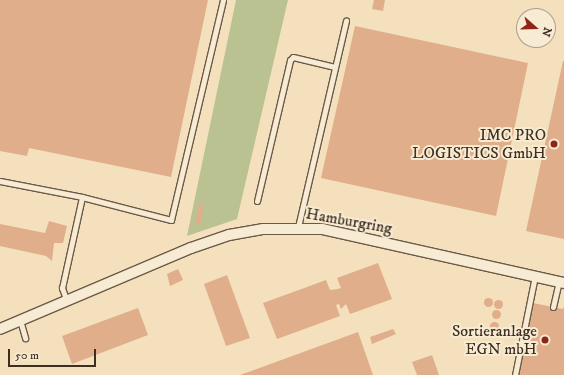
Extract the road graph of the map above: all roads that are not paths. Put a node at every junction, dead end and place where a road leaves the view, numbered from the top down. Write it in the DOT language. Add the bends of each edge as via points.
graph roads {
  1 [pos="222,0"];
  2 [pos="346,20"];
  3 [pos="335,67"];
  4 [pos="0,181"];
  5 [pos="82,197"];
  6 [pos="257,201"];
  7 [pos="298,227"];
  8 [pos="535,276"];
  9 [pos="562,282"];
  10 [pos="66,300"];
  11 [pos="553,307"];
  12 [pos="20,320"];
  13 [pos="0,329"];
  14 [pos="25,338"];
  15 [pos="515,375"];
  1 -- 5 [label="lane" via="171,220"];
  2 -- 3 [label="lane"];
  3 -- 6 [label="lane" via="293,57 290,60"];
  3 -- 7 [label="lane"];
  4 -- 5 [label="lane"];
  5 -- 10 [label="lane" via="62,288"];
  7 -- 8 [label="street, Hamburgring" via="348,234"];
  7 -- 10 [label="street, Hamburgring" via="229,235"];
  8 -- 9 [label="street, Hamburgring"];
  8 -- 15 [label="lane"];
  9 -- 11 [label="lane"];
  10 -- 12 [label="street, Hamburgring"];
  12 -- 13 [label="street, Hamburgring"];
  12 -- 14 [label="lane"];
}
